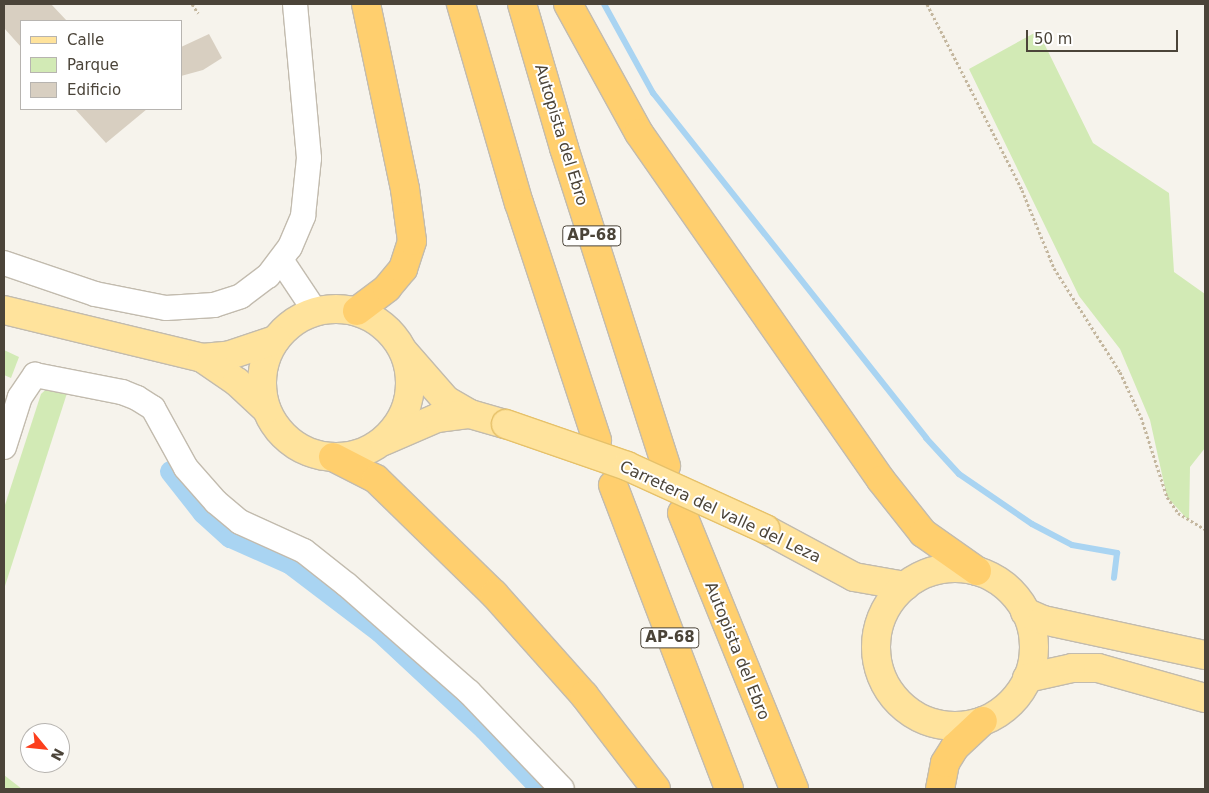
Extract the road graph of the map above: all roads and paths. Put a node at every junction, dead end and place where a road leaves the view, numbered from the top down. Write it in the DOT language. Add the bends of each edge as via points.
graph roads {
  1 [pos="192,4"];
  2 [pos="295,4"];
  3 [pos="366,4"];
  4 [pos="461,4"];
  5 [pos="522,4"];
  6 [pos="568,4"];
  7 [pos="927,4"];
  8 [pos="198,13"];
  9 [pos="280,260"];
  10 [pos="4,263"];
  11 [pos="4,310"];
  12 [pos="315,312"];
  13 [pos="357,312"];
  14 [pos="275,340"];
  15 [pos="403,350"];
  16 [pos="202,358"];
  17 [pos="12,393"];
  18 [pos="266,409"];
  19 [pos="470,414"];
  20 [pos="597,440"];
  21 [pos="380,442"];
  22 [pos="4,447"];
  23 [pos="333,457"];
  24 [pos="666,466"];
  25 [pos="613,486"];
  26 [pos="682,513"];
  27 [pos="1205,529"];
  28 [pos="976,571"];
  29 [pos="854,577"];
  30 [pos="905,586"];
  31 [pos="1025,612"];
  32 [pos="882,616"];
  33 [pos="1205,655"];
  34 [pos="1027,678"];
  35 [pos="1205,698"];
  36 [pos="983,721"];
  37 [pos="562,789"];
  38 [pos="656,789"];
  39 [pos="729,789"];
  40 [pos="794,789"];
  41 [pos="940,789"];
  1 -- 8 [label="path"];
  2 -- 9 [label="street" via="309,158 303,216 290,247"];
  3 -- 13 [label="highway" via="405,188 412,241 403,269 387,288"];
  4 -- 20 [label="highway" via="519,203"];
  5 -- 24 [label="highway, Autopista del Ebro / AP-68" via="564,148"];
  6 -- 28 [label="highway" via="639,133 875,473 923,533"];
  7 -- 27 [label="path" via="1022,190 1054,268 1120,372 1142,417 1167,497 1178,513"];
  9 -- 10 [label="street" via="268,276 241,296 214,305 166,308 95,294"];
  9 -- 12 [label="street"];
  11 -- 16 [label="main road"];
  12 -- 13 [label="main road" via="336,308"];
  12 -- 14 [label="main road" via="300,318"];
  13 -- 15 [label="main road" via="386,329"];
  14 -- 16 [label="main road" via="227,356"];
  14 -- 18 [label="main road" via="262,373"];
  15 -- 19 [label="main road" via="446,400"];
  15 -- 21 [label="main road" via="409,370 407,404 395,428"];
  16 -- 18 [label="main road" via="237,382"];
  17 -- 22 [label="street"];
  17 -- 37 [label="street" via="35,375 122,392 153,408 186,468 216,502 240,522 304,551 347,584 469,692"];
  18 -- 23 [label="main road" via="286,438 316,455"];
  19 -- 21 [label="main road" via="437,418"];
  19 -- 29 [label="main road, Carretera del valle del Leza, bridge" via="627,466 765,529"];
  21 -- 23 [label="main road" via="358,454"];
  23 -- 38 [label="highway" via="376,479 494,594 584,695"];
  25 -- 39 [label="highway, AP-68"];
  26 -- 40 [label="highway, Autopista del Ebro"];
  28 -- 30 [label="main road" via="962,568 933,571"];
  28 -- 31 [label="main road" via="1003,585"];
  29 -- 30 [label="main road"];
  29 -- 32 [label="main road"];
  30 -- 32 [label="main road"];
  31 -- 33 [label="main road" via="1042,620"];
  31 -- 34 [label="main road" via="1033,648"];
  32 -- 36 [label="main road" via="876,657 880,673 896,700 921,719 936,724 952,726"];
  34 -- 35 [label="main road" via="1072,668 1098,668"];
  34 -- 36 [label="main road" via="1009,704"];
  36 -- 41 [label="highway" via="956,747 945,763"];
}
